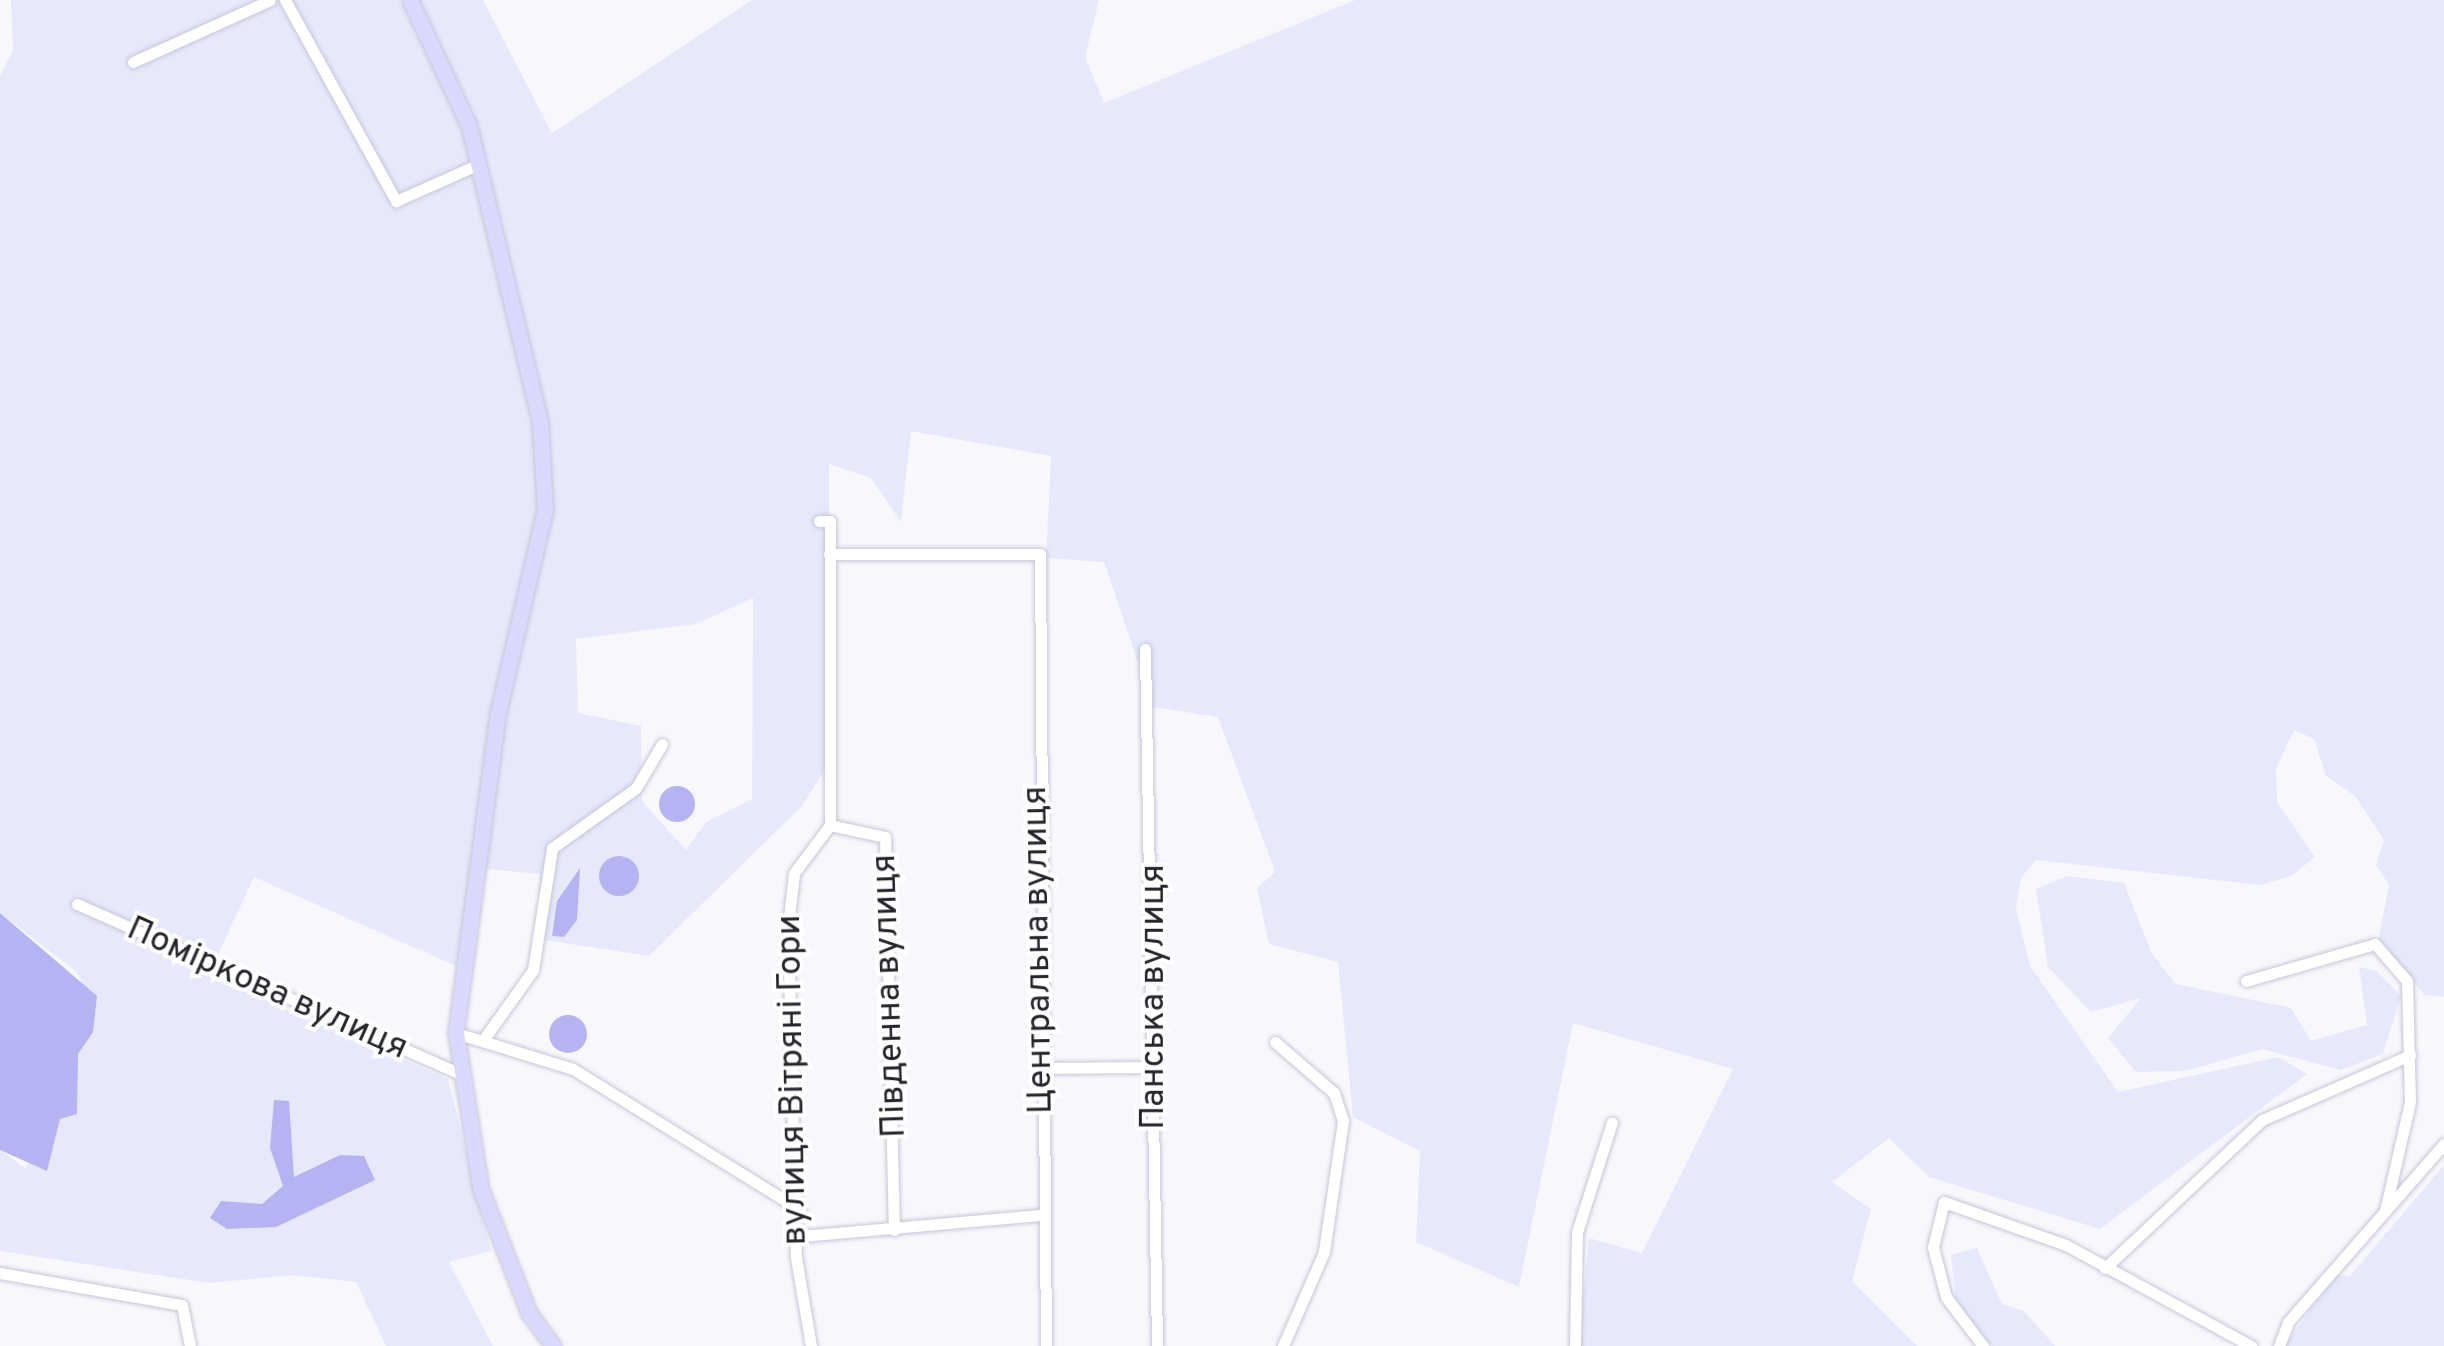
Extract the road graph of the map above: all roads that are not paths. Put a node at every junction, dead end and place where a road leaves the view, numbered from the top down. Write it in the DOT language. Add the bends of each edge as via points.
graph roads {
  1 [pos="270,0"];
  2 [pos="286,0"];
  3 [pos="410,0"];
  4 [pos="132,62"];
  5 [pos="479,164"];
  6 [pos="819,521"];
  7 [pos="829,554"];
  8 [pos="1145,649"];
  9 [pos="662,744"];
  10 [pos="830,825"];
  11 [pos="77,904"];
  12 [pos="2246,981"];
  13 [pos="456,1033"];
  14 [pos="486,1036"];
  15 [pos="1275,1042"];
  16 [pos="2410,1055"];
  17 [pos="1150,1067"];
  18 [pos="1040,1068"];
  19 [pos="457,1072"];
  20 [pos="1612,1122"];
  21 [pos="2444,1144"];
  22 [pos="800,1210"];
  23 [pos="2385,1211"];
  24 [pos="1042,1216"];
  25 [pos="894,1230"];
  26 [pos="801,1236"];
  27 [pos="2104,1268"];
  28 [pos="0,1273"];
  29 [pos="190,1346"];
  30 [pos="553,1346"];
  31 [pos="812,1346"];
  32 [pos="1046,1346"];
  33 [pos="1157,1346"];
  34 [pos="1283,1346"];
  35 [pos="1575,1346"];
  36 [pos="1983,1346"];
  37 [pos="2251,1346"];
  38 [pos="2280,1346"];
  1 -- 4 [label="street"];
  2 -- 5 [label="street" via="396,201"];
  3 -- 5 [label="street"];
  5 -- 13 [label="street" via="540,422 545,509 498,712"];
  6 -- 7 [label="street, Південна вулиця" via="830,521"];
  7 -- 10 [label="street, Південна вулиця"];
  7 -- 18 [label="street, Центральна вулиця" via="1040,554"];
  8 -- 17 [label="street, Панська вулиця"];
  9 -- 14 [label="street" via="636,788 552,848 532,970"];
  10 -- 22 [label="street, вулиця Вітряні Гори" via="804,855 791,893"];
  10 -- 25 [label="street, Південна вулиця" via="885,837"];
  11 -- 19 [label="street, Поміркова вулиця"];
  12 -- 16 [label="street" via="2375,944 2407,981"];
  13 -- 14 [label="street"];
  13 -- 19 [label="street"];
  14 -- 22 [label="street" via="612,1090"];
  15 -- 34 [label="street" via="1334,1094 1343,1121 1324,1252"];
  16 -- 23 [label="street" via="2410,1102"];
  16 -- 27 [label="street" via="2262,1120"];
  17 -- 18 [label="street"];
  17 -- 33 [label="street, Панська вулиця"];
  18 -- 24 [label="street, Центральна вулиця"];
  19 -- 30 [label="street" via="481,1190 530,1313"];
  20 -- 35 [label="street" via="1577,1232"];
  21 -- 23 [label="street"];
  22 -- 26 [label="street, вулиця Вітряні Гори"];
  23 -- 38 [label="street" via="2288,1322"];
  24 -- 25 [label="street"];
  24 -- 32 [label="street, Центральна вулиця"];
  25 -- 26 [label="street"];
  26 -- 31 [label="street, вулиця Вітряні Гори" via="797,1278"];
  27 -- 36 [label="street" via="1944,1202 1933,1247 1946,1297"];
  27 -- 37 [label="street"];
  28 -- 29 [label="street" via="48,1276 182,1305"];
}
